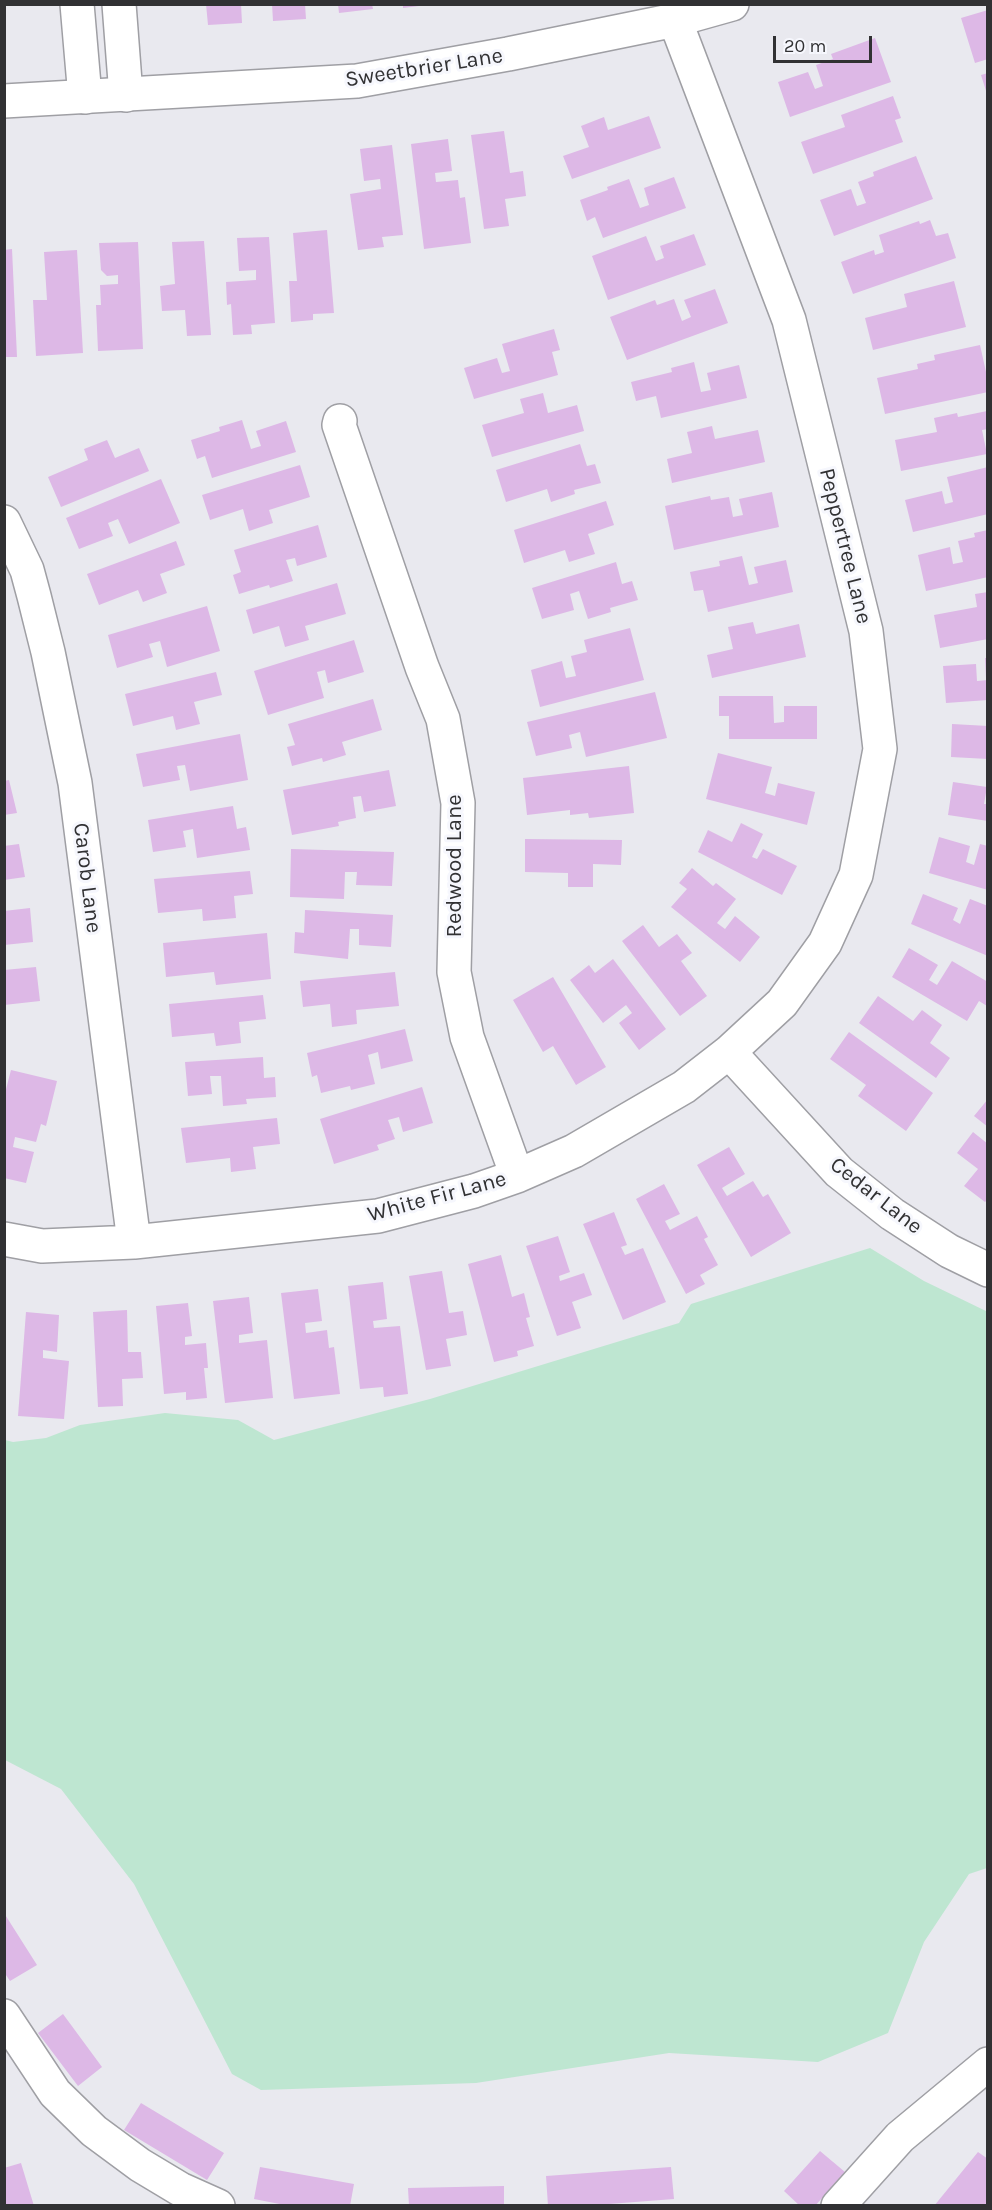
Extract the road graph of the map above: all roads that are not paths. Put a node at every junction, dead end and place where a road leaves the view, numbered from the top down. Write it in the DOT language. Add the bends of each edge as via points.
graph roads {
  1 [pos="77,4"];
  2 [pos="119,4"];
  3 [pos="732,4"];
  4 [pos="675,20"];
  5 [pos="107,96"];
  6 [pos="4,101"];
  7 [pos="340,421"];
  8 [pos="4,522"];
  9 [pos="729,1052"];
  10 [pos="517,1176"];
  11 [pos="4,1239"];
  12 [pos="134,1242"];
  13 [pos="987,1269"];
  14 [pos="4,2016"];
  15 [pos="987,2064"];
  16 [pos="218,2205"];
  17 [pos="838,2205"];
  1 -- 5 [label="street"];
  2 -- 5 [label="street"];
  3 -- 4 [label="street, Sweetbrier Lane"];
  4 -- 5 [label="street, Sweetbrier Lane" via="357,81"];
  4 -- 9 [label="street, Peppertree Lane" via="789,320 866,631 880,749 856,875 825,943 782,1003"];
  5 -- 6 [label="street, Sweetbrier Lane"];
  7 -- 10 [label="street, Redwood Lane" via="442,719 458,803 454,972 467,1037"];
  8 -- 12 [label="street, Carob Lane" via="27,570 75,783"];
  9 -- 10 [label="street, White Fir Lane" via="654,1105 574,1151"];
  9 -- 13 [label="street, Cedar Lane" via="838,1172 948,1251"];
  10 -- 12 [label="street, White Fir Lane" via="378,1216"];
  11 -- 12 [label="street, White Fir Lane" via="42,1246"];
  14 -- 16 [label="street" via="55,2093 94,2131 180,2189"];
  15 -- 17 [label="street" via="900,2137"];
}
